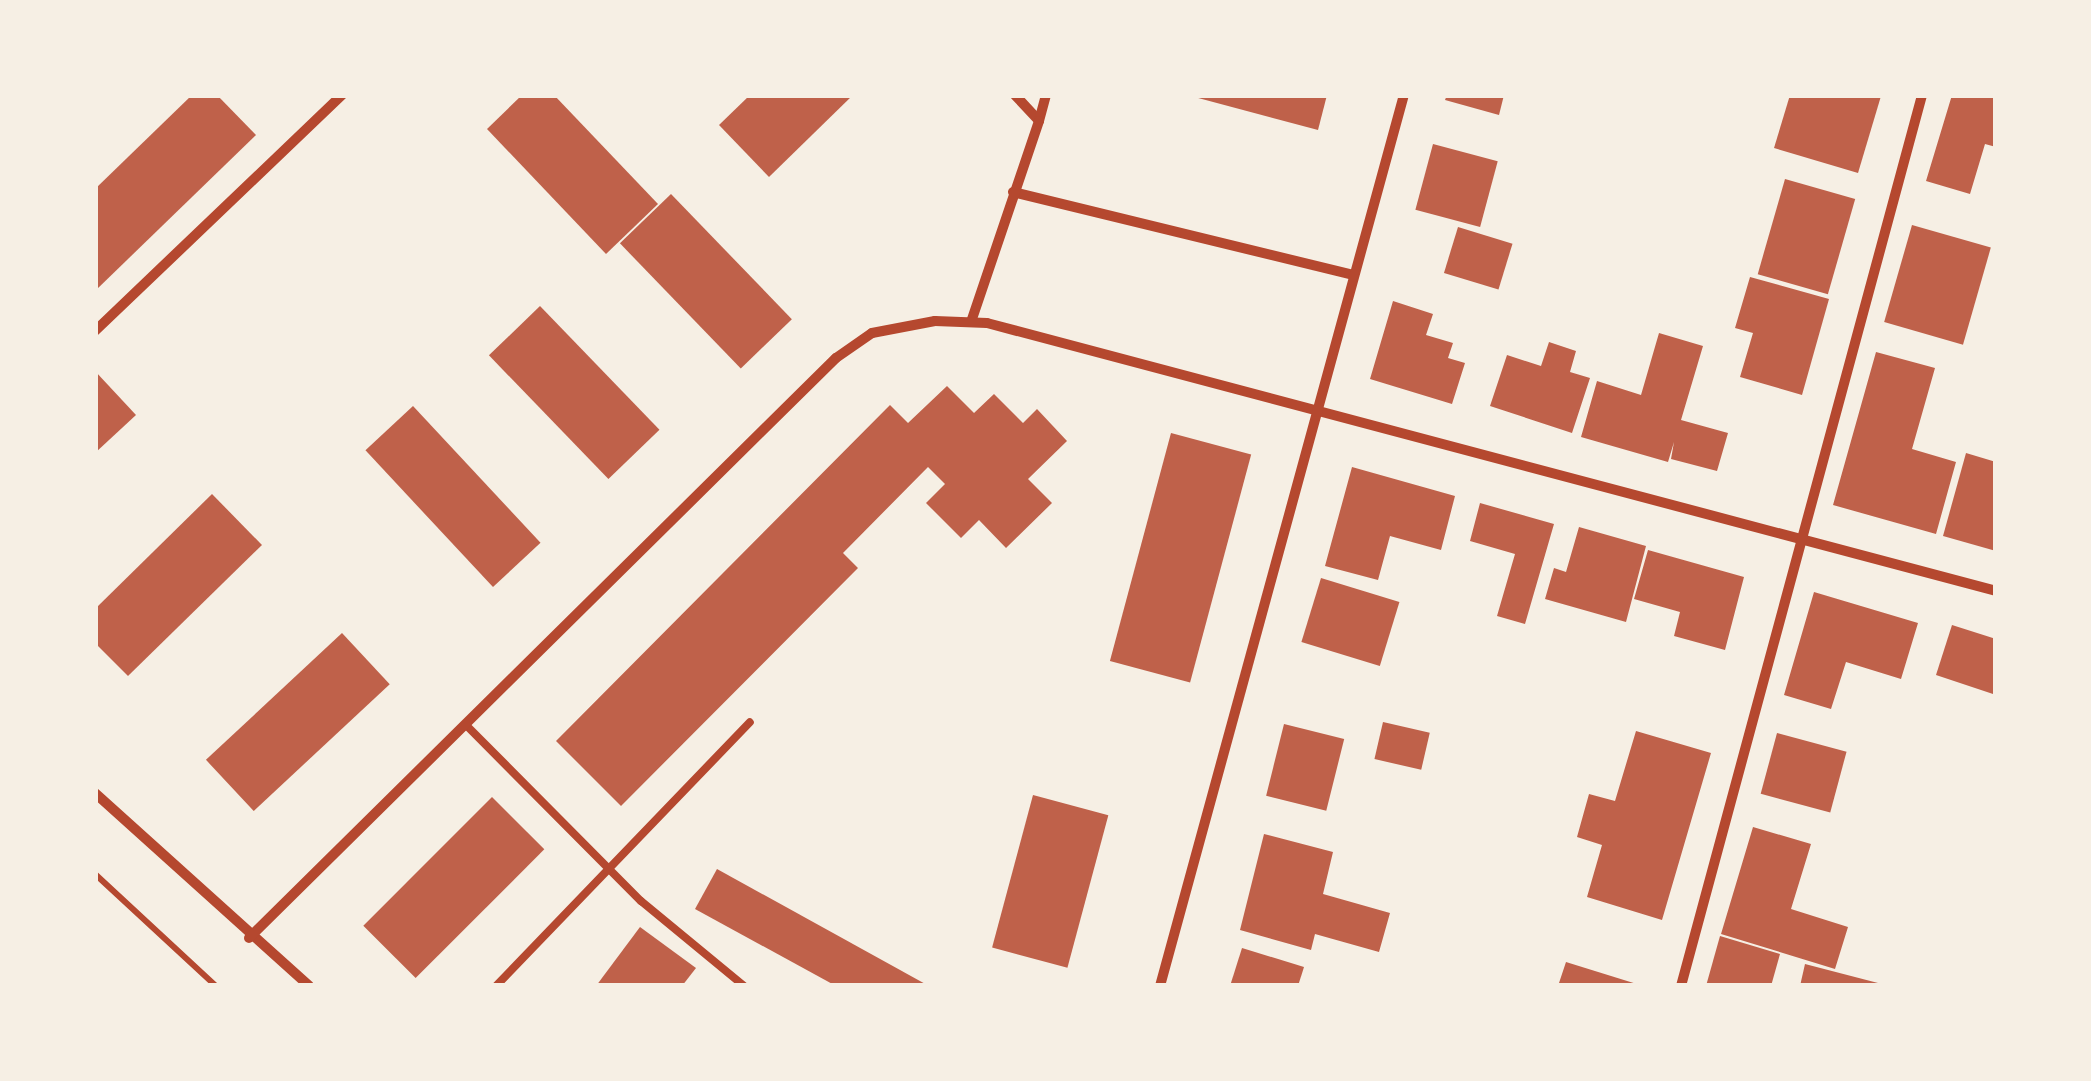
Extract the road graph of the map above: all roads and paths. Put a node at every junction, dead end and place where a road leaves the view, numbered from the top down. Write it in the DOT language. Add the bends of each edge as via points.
graph roads {
  1 [pos="342,95"];
  2 [pos="1015,95"];
  3 [pos="1046,95"];
  4 [pos="1404,95"];
  5 [pos="1922,95"];
  6 [pos="1039,121"];
  7 [pos="1013,192"];
  8 [pos="1353,275"];
  9 [pos="971,322"];
  10 [pos="95,331"];
  11 [pos="1318,411"];
  12 [pos="1802,539"];
  13 [pos="1996,591"];
  14 [pos="750,722"];
  15 [pos="467,726"];
  16 [pos="95,793"];
  17 [pos="610,870"];
  18 [pos="95,874"];
  19 [pos="248,938"];
  20 [pos="211,985"];
  21 [pos="309,986"];
  22 [pos="496,986"];
  23 [pos="744,986"];
  24 [pos="1160,986"];
  25 [pos="1681,986"];
  1 -- 10 [label="street"];
  2 -- 6 [label="street"];
  3 -- 6 [label="street"];
  4 -- 8 [label="street"];
  5 -- 12 [label="street"];
  6 -- 7 [label="street"];
  7 -- 8 [label="street"];
  7 -- 9 [label="street"];
  8 -- 11 [label="street"];
  9 -- 11 [label="street"];
  9 -- 15 [label="street" via="935,321 872,334 836,358"];
  11 -- 12 [label="street"];
  11 -- 24 [label="street"];
  12 -- 13 [label="street"];
  12 -- 25 [label="street"];
  14 -- 17 [label="lane"];
  15 -- 17 [label="lane"];
  15 -- 19 [label="street"];
  16 -- 19 [label="street"];
  17 -- 22 [label="lane"];
  17 -- 23 [label="lane"];
  18 -- 20 [label="path"];
  19 -- 21 [label="street"];
}
